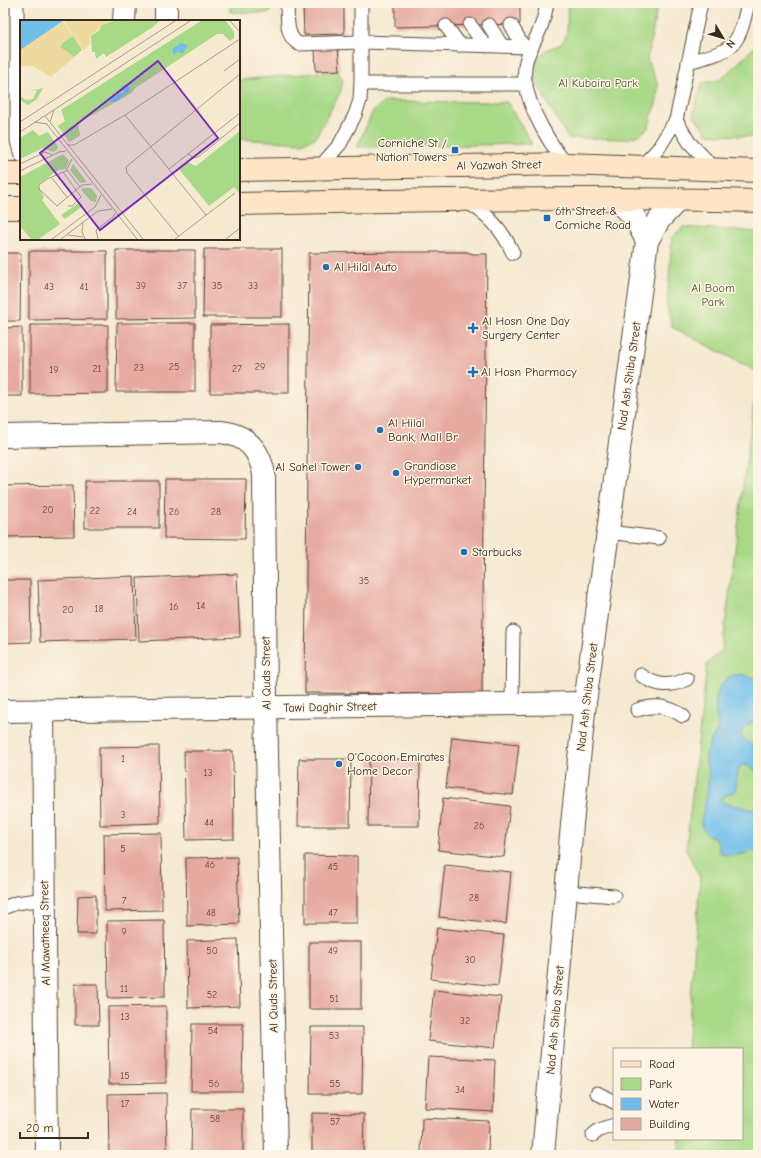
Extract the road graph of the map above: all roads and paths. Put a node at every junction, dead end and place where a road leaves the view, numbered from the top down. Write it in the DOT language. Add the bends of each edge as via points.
graph roads {
  1 [pos="17,3"];
  2 [pos="125,3"];
  3 [pos="166,3"];
  4 [pos="287,3"];
  5 [pos="361,3"];
  6 [pos="547,3"];
  7 [pos="700,3"];
  8 [pos="748,3"];
  9 [pos="124,20"];
  10 [pos="166,20"];
  11 [pos="489,25"];
  12 [pos="510,25"];
  13 [pos="446,26"];
  14 [pos="470,26"];
  15 [pos="362,42"];
  16 [pos="460,45"];
  17 [pos="484,45"];
  18 [pos="502,46"];
  19 [pos="528,47"];
  20 [pos="688,62"];
  21 [pos="361,84"];
  22 [pos="526,84"];
  23 [pos="676,120"];
  24 [pos="20,152"];
  25 [pos="566,164"];
  26 [pos="642,166"];
  27 [pos="318,168"];
  28 [pos="715,169"];
  29 [pos="240,170"];
  30 [pos="758,171"];
  31 [pos="3,173"];
  32 [pos="20,173"];
  33 [pos="617,199"];
  34 [pos="679,199"];
  35 [pos="461,200"];
  36 [pos="758,201"];
  37 [pos="240,204"];
  38 [pos="3,208"];
  39 [pos="20,208"];
  40 [pos="647,241"];
  41 [pos="513,253"];
  42 [pos="3,436"];
  43 [pos="608,532"];
  44 [pos="658,538"];
  45 [pos="512,632"];
  46 [pos="642,675"];
  47 [pos="687,679"];
  48 [pos="585,703"];
  49 [pos="512,704"];
  50 [pos="266,708"];
  51 [pos="43,710"];
  52 [pos="638,710"];
  53 [pos="3,711"];
  54 [pos="684,716"];
  55 [pos="566,892"];
  56 [pos="614,896"];
  57 [pos="45,899"];
  58 [pos="3,908"];
  59 [pos="597,1093"];
  60 [pos="613,1101"];
  61 [pos="613,1124"];
  62 [pos="593,1136"];
  63 [pos="47,1155"];
  64 [pos="276,1155"];
  65 [pos="543,1155"];
  1 -- 24 [label="lane" via="17,141"];
  2 -- 9 [label="street"];
  3 -- 10 [label="street"];
  4 -- 15 [label="lane" via="289,33 295,42 310,45"];
  5 -- 15 [label="lane"];
  6 -- 19 [label="lane" via="543,22"];
  7 -- 20 [label="lane"];
  8 -- 20 [label="lane" via="743,26 732,45 725,51"];
  11 -- 18 [label="lane"];
  12 -- 19 [label="lane"];
  13 -- 16 [label="lane"];
  14 -- 17 [label="lane"];
  15 -- 16 [label="lane"];
  15 -- 21 [label="lane"];
  16 -- 17 [label="lane"];
  17 -- 18 [label="lane"];
  18 -- 19 [label="lane"];
  19 -- 22 [label="lane"];
  20 -- 23 [label="lane"];
  21 -- 22 [label="lane"];
  21 -- 27 [label="lane" via="360,100 348,130 340,144"];
  22 -- 25 [label="lane" via="541,126"];
  23 -- 26 [label="lane" via="661,144"];
  23 -- 28 [label="lane" via="689,142"];
  25 -- 26 [label="street, Al Yazwah Street"];
  25 -- 27 [label="street, Al Yazwah Street"];
  26 -- 28 [label="street, Al Yazwah Street"];
  27 -- 29 [label="street, Al Yazwah Street"];
  28 -- 30 [label="street, Al Yazwah Street"];
  31 -- 32 [label="street"];
  33 -- 34 [label="street"];
  33 -- 35 [label="street"];
  33 -- 40 [label="street" via="634,218"];
  34 -- 36 [label="street"];
  34 -- 40 [label="street, Nad Ash Shiba Street" via="659,220"];
  35 -- 37 [label="street"];
  35 -- 41 [label="lane" via="472,205 501,230"];
  38 -- 39 [label="street"];
  40 -- 43 [label="street, Nad Ash Shiba Street"];
  42 -- 50 [label="street, Al Quds Street" via="221,432 239,436 254,448 264,474"];
  43 -- 44 [label="lane"];
  43 -- 48 [label="street, Nad Ash Shiba Street"];
  45 -- 49 [label="lane"];
  46 -- 47 [label="lane" via="648,680 664,685 672,685"];
  48 -- 49 [label="street, Tawi Daghir Street"];
  48 -- 55 [label="street, Nad Ash Shiba Street"];
  49 -- 50 [label="street, Tawi Daghir Street"];
  50 -- 51 [label="street, Tawi Daghir Street"];
  50 -- 64 [label="street, Al Quds Street"];
  51 -- 53 [label="street, Tawi Daghir Street"];
  51 -- 57 [label="street, Al Mawatheeq Street"];
  52 -- 54 [label="lane" via="646,707 666,707"];
  55 -- 56 [label="lane"];
  55 -- 65 [label="street, Nad Ash Shiba Street"];
  57 -- 58 [label="lane" via="16,903"];
  57 -- 63 [label="street, Al Mawatheeq Street"];
  59 -- 60 [label="lane"];
  61 -- 62 [label="lane"];
}
